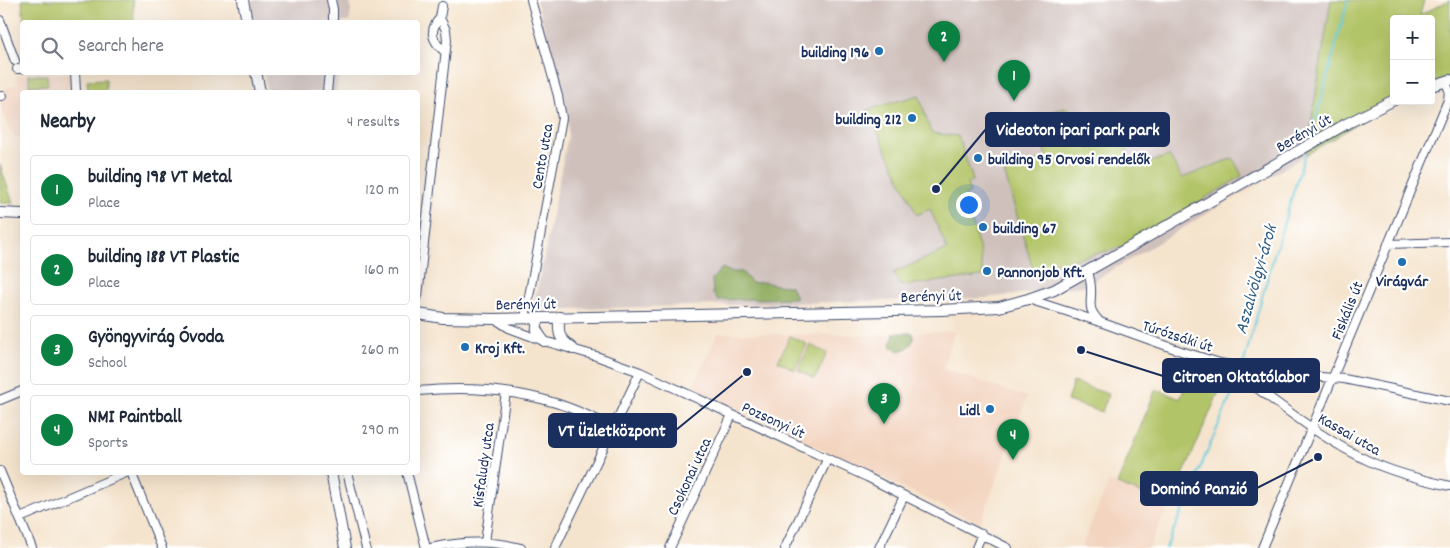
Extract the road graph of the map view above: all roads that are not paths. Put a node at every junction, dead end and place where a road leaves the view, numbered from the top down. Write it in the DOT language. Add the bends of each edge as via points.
graph roads {
  1 [pos="243,0"];
  2 [pos="331,0"];
  3 [pos="531,0"];
  4 [pos="442,6"];
  5 [pos="440,18"];
  6 [pos="0,20"];
  7 [pos="248,20"];
  8 [pos="333,20"];
  9 [pos="445,52"];
  10 [pos="18,66"];
  11 [pos="74,75"];
  12 [pos="257,75"];
  13 [pos="329,75"];
  14 [pos="1448,80"];
  15 [pos="1435,85"];
  16 [pos="76,90"];
  17 [pos="260,90"];
  18 [pos="327,90"];
  19 [pos="1390,102"];
  20 [pos="0,213"];
  21 [pos="20,215"];
  22 [pos="1450,242"];
  23 [pos="1388,244"];
  24 [pos="1088,271"];
  25 [pos="420,279"];
  26 [pos="1028,299"];
  27 [pos="1090,305"];
  28 [pos="420,314"];
  29 [pos="1073,314"];
  30 [pos="559,317"];
  31 [pos="525,318"];
  32 [pos="539,318"];
  33 [pos="494,319"];
  34 [pos="1100,322"];
  35 [pos="544,341"];
  36 [pos="573,349"];
  37 [pos="640,372"];
  38 [pos="1309,376"];
  39 [pos="1333,377"];
  40 [pos="1246,381"];
  41 [pos="420,391"];
  42 [pos="20,392"];
  43 [pos="506,392"];
  44 [pos="1327,394"];
  45 [pos="0,400"];
  46 [pos="1450,401"];
  47 [pos="732,415"];
  48 [pos="614,427"];
  49 [pos="1312,429"];
  50 [pos="828,460"];
  51 [pos="0,471"];
  52 [pos="123,475"];
  53 [pos="131,475"];
  54 [pos="332,475"];
  55 [pos="348,475"];
  56 [pos="408,475"];
  57 [pos="1450,486"];
  58 [pos="904,496"];
  59 [pos="20,518"];
  60 [pos="982,534"];
  61 [pos="485,542"];
  62 [pos="32,548"];
  63 [pos="162,548"];
  64 [pos="345,548"];
  65 [pos="366,548"];
  66 [pos="426,548"];
  67 [pos="430,548"];
  68 [pos="521,548"];
  69 [pos="555,548"];
  70 [pos="670,548"];
  71 [pos="785,548"];
  72 [pos="879,548"];
  73 [pos="976,548"];
  74 [pos="1008,548"];
  75 [pos="1262,548"];
  1 -- 7 [label="main road"];
  2 -- 8 [label="street"];
  3 -- 31 [label="street, Cento utca" via="562,118"];
  4 -- 5 [label="street"];
  5 -- 9 [label="street" via="446,30"];
  5 -- 9 [label="street" via="435,23 433,36"];
  6 -- 10 [label="street"];
  9 -- 25 [label="street"];
  11 -- 16 [label="street"];
  12 -- 17 [label="main road"];
  13 -- 18 [label="street"];
  14 -- 15 [label="main road"];
  14 -- 23 [label="street, Fiskális út" via="1448,100"];
  19 -- 24 [label="main road, Berényi út"];
  20 -- 21 [label="main road"];
  22 -- 23 [label="street"];
  23 -- 39 [label="street, Fiskális út"];
  24 -- 26 [label="main road, Berényi út" via="1054,290"];
  24 -- 27 [label="street"];
  26 -- 29 [label="street, Túrózsáki út"];
  26 -- 30 [label="main road, Berényi út" via="999,307 951,310"];
  27 -- 29 [label="street"];
  27 -- 34 [label="street"];
  28 -- 33 [label="main road, Berényi út"];
  29 -- 34 [label="street, Túrózsáki út"];
  30 -- 32 [label="main road, Berényi út"];
  30 -- 36 [label="main road" via="558,332"];
  31 -- 32 [label="main road, Berényi út"];
  31 -- 33 [label="main road, Berényi út"];
  32 -- 35 [label="main road" via="537,332"];
  33 -- 35 [label="street, Pozsonyi út"];
  34 -- 38 [label="street, Túrózsáki út" via="1237,367"];
  35 -- 36 [label="street, Pozsonyi út"];
  36 -- 37 [label="street, Pozsonyi út"];
  37 -- 47 [label="street, Pozsonyi út"];
  37 -- 48 [label="street"];
  38 -- 39 [label="street, Túrózsáki út"];
  38 -- 44 [label="street" via="1321,383"];
  39 -- 44 [label="street, Fiskális út"];
  39 -- 46 [label="street, Túrózsáki út"];
  40 -- 49 [label="street, Kassai utca"];
  41 -- 43 [label="street"];
  42 -- 45 [label="street"];
  43 -- 48 [label="street" via="555,402"];
  43 -- 61 [label="street, Kisfaludy utca"];
  44 -- 49 [label="street, Fiskális út"];
  47 -- 50 [label="street, Pozsonyi út"];
  47 -- 70 [label="street, Csokonai utca"];
  48 -- 69 [label="street"];
  49 -- 57 [label="street, Kassai utca" via="1378,466"];
  49 -- 75 [label="street, Fiskális út"];
  50 -- 58 [label="street, Pozsonyi út"];
  50 -- 71 [label="street"];
  51 -- 59 [label="street"];
  52 -- 59 [label="street"];
  53 -- 63 [label="street"];
  54 -- 64 [label="main road"];
  55 -- 65 [label="street"];
  56 -- 66 [label="street"];
  58 -- 60 [label="street, Pozsonyi út"];
  58 -- 72 [label="street"];
  59 -- 62 [label="street"];
  60 -- 73 [label="street"];
  60 -- 74 [label="street, Pozsonyi út"];
  61 -- 67 [label="street"];
  61 -- 68 [label="street"];
}
